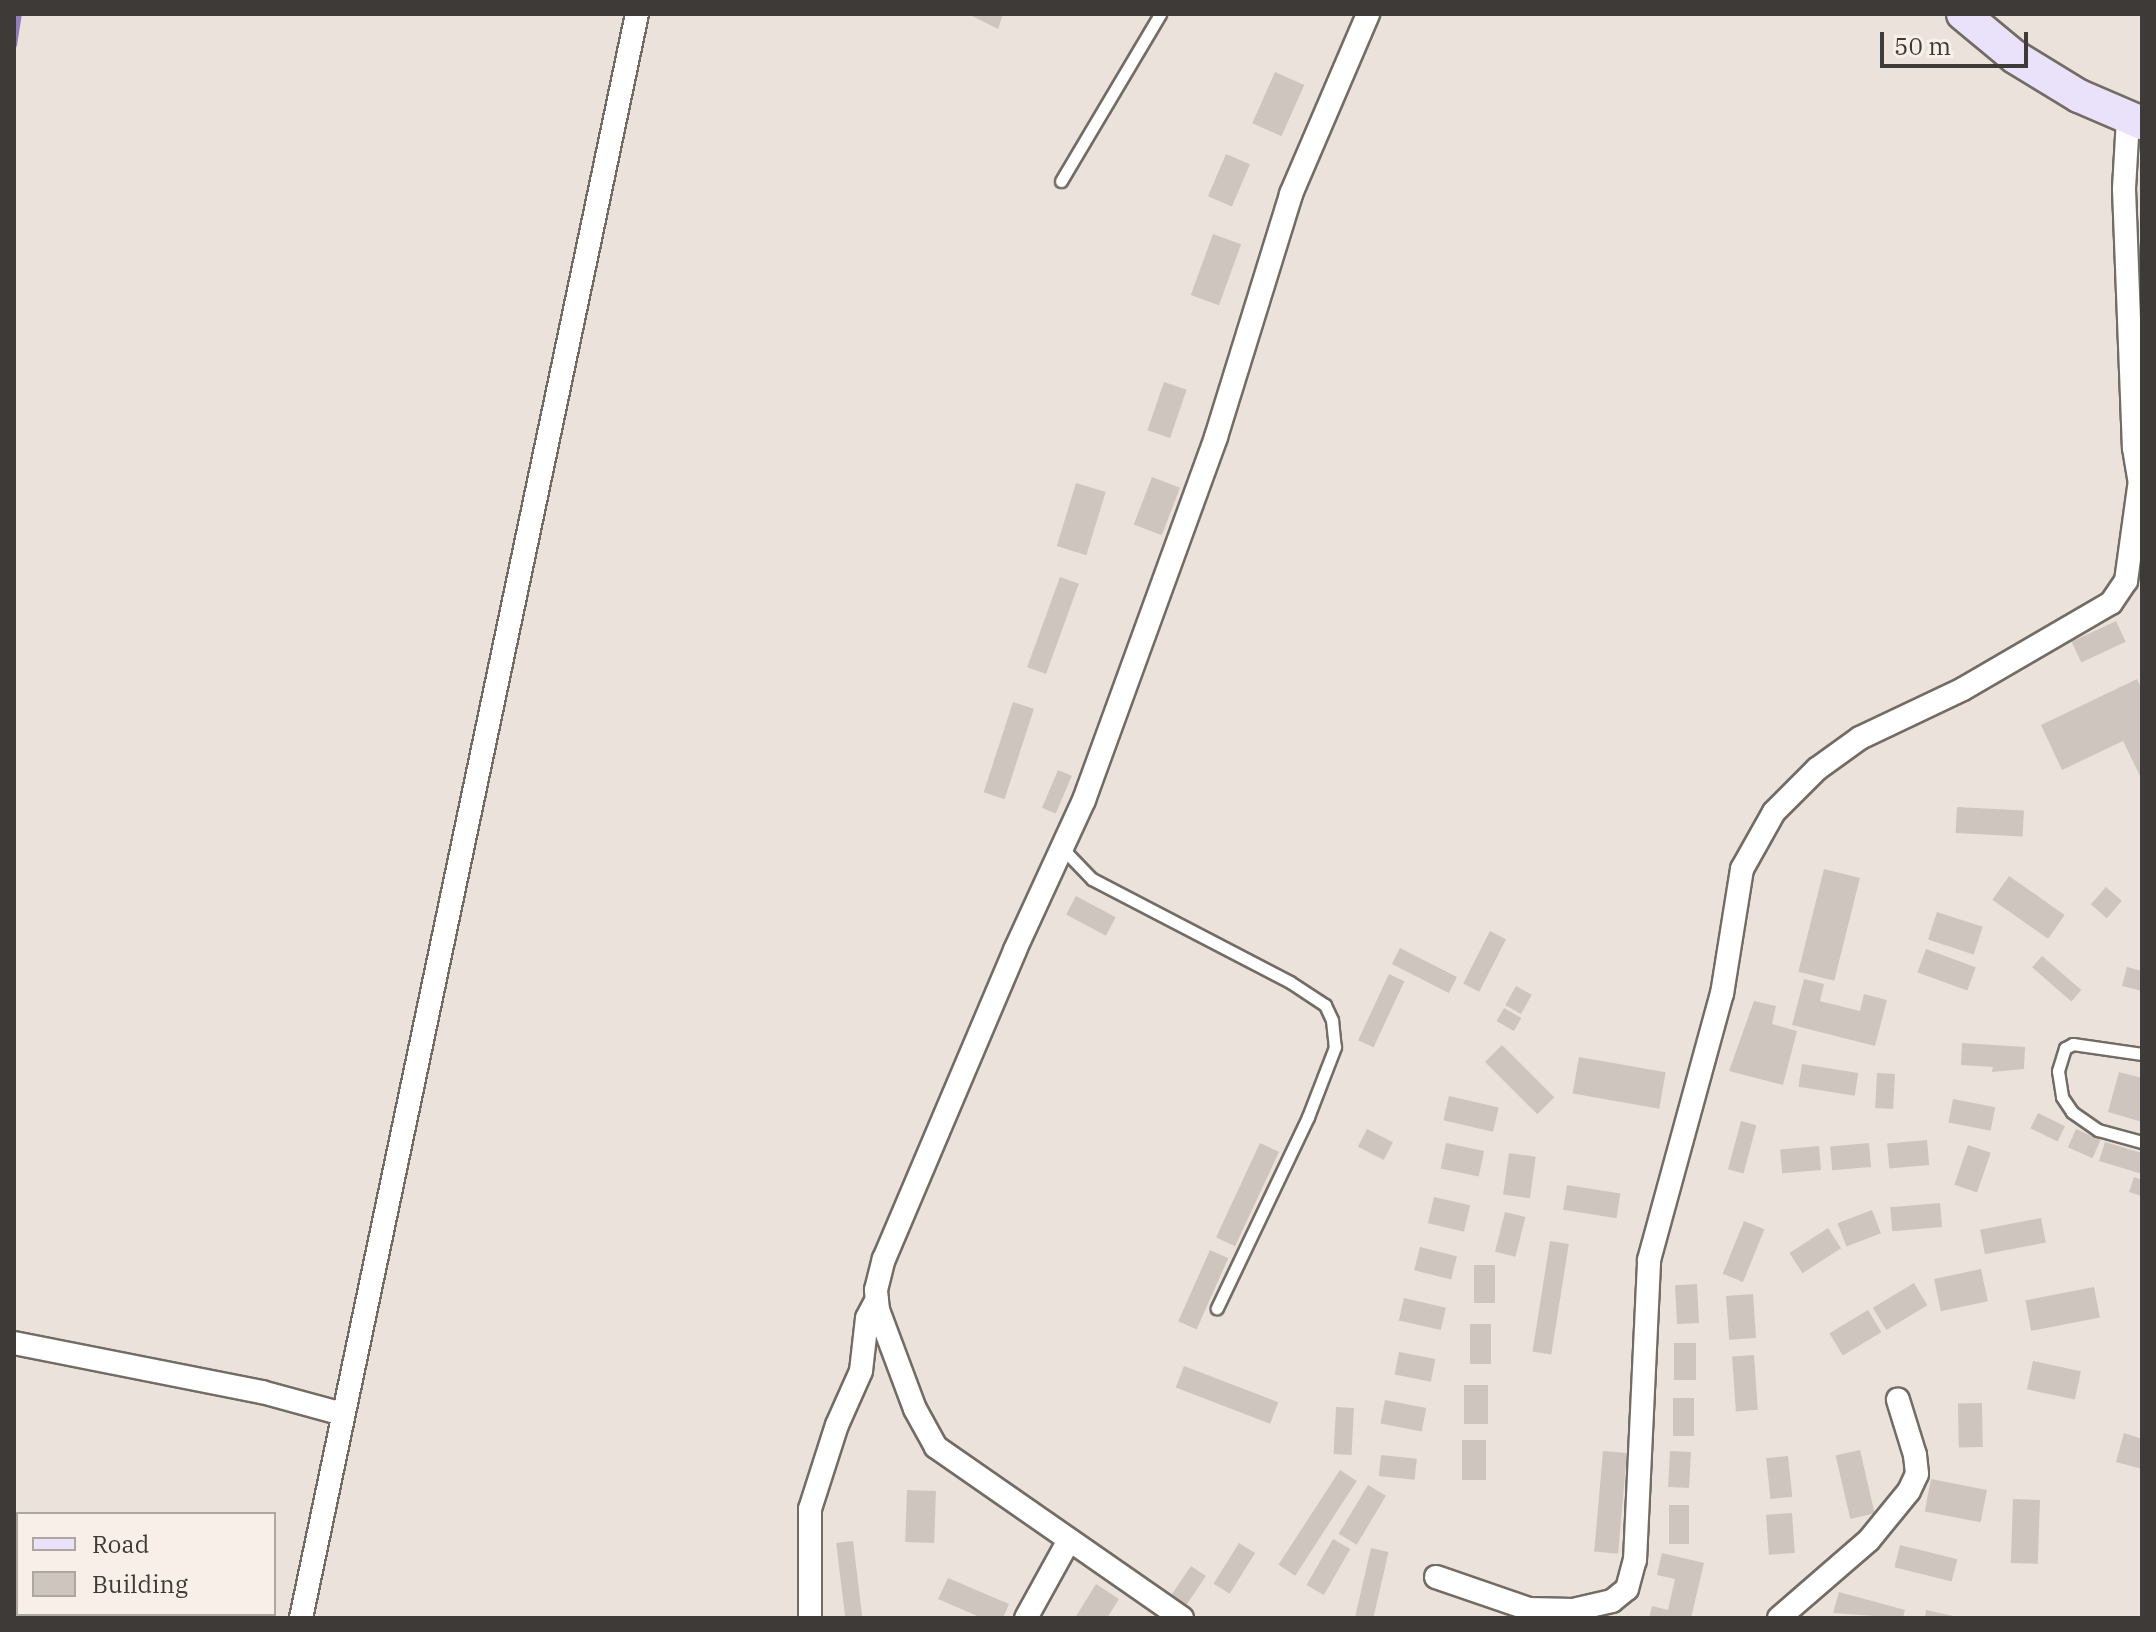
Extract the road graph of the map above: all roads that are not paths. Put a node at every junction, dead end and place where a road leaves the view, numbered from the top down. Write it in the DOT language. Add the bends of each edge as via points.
graph roads {
  1 [pos="637,14"];
  2 [pos="1160,14"];
  3 [pos="1368,14"];
  4 [pos="1963,14"];
  5 [pos="2135,121"];
  6 [pos="1061,181"];
  7 [pos="2140,491"];
  8 [pos="1063,849"];
  9 [pos="2142,1054"];
  10 [pos="2142,1142"];
  11 [pos="877,1299"];
  12 [pos="1217,1308"];
  13 [pos="14,1343"];
  14 [pos="1898,1400"];
  15 [pos="343,1414"];
  16 [pos="1068,1542"];
  17 [pos="1436,1577"];
  18 [pos="1570,1614"];
  19 [pos="301,1618"];
  20 [pos="810,1618"];
  21 [pos="1026,1618"];
  22 [pos="1182,1618"];
  23 [pos="1779,1618"];
  1 -- 15 [label="street"];
  2 -- 6 [label="lane"];
  3 -- 8 [label="street" via="1291,194 1216,437"];
  4 -- 5 [label="main road" via="2015,57"];
  5 -- 7 [label="street" via="2124,189"];
  7 -- 18 [label="street" via="2126,581 2111,603 1963,689 1860,738 1817,769 1774,812 1754,843 1742,869 1715,1025 1649,1260 1635,1560 1627,1589 1612,1601"];
  8 -- 11 [label="street" via="884,1259"];
  8 -- 12 [label="lane" via="1092,879 1290,982 1325,1005 1332,1020 1335,1047 1308,1117"];
  9 -- 10 [label="lane" via="2073,1044 2065,1048 2058,1071 2062,1097 2072,1112 2098,1130"];
  11 -- 16 [label="street" via="915,1409 936,1447"];
  11 -- 20 [label="street" via="867,1318 861,1371 810,1509"];
  13 -- 15 [label="street" via="262,1392"];
  14 -- 23 [label="street" via="1915,1455 1917,1474 1909,1491 1869,1540"];
  15 -- 19 [label="street"];
  16 -- 21 [label="street"];
  16 -- 22 [label="street"];
  17 -- 18 [label="street" via="1529,1609"];
}
